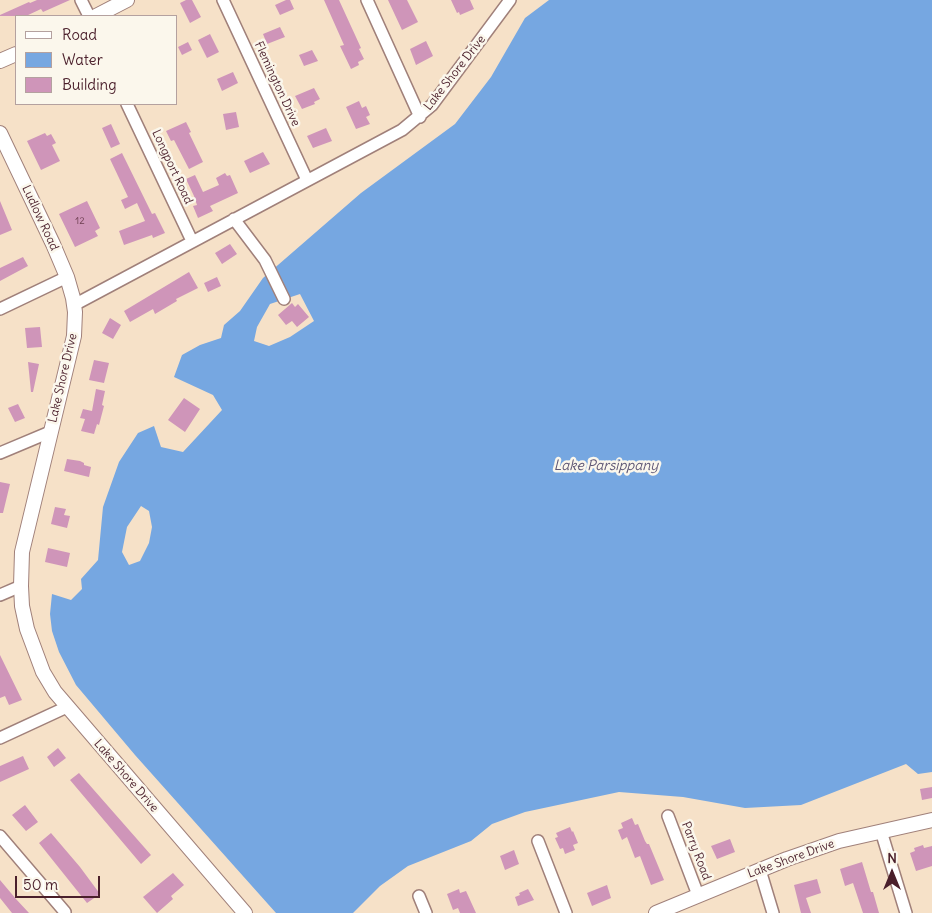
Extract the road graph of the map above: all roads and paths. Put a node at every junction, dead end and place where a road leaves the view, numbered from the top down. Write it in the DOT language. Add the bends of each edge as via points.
graph roads {
  1 [pos="82,0"];
  2 [pos="127,0"];
  3 [pos="223,0"];
  4 [pos="367,0"];
  5 [pos="510,0"];
  6 [pos="88,15"];
  7 [pos="98,15"];
  8 [pos="15,54"];
  9 [pos="0,61"];
  10 [pos="127,105"];
  11 [pos="420,117"];
  12 [pos="0,133"];
  13 [pos="307,180"];
  14 [pos="234,219"];
  15 [pos="192,241"];
  16 [pos="67,277"];
  17 [pos="284,299"];
  18 [pos="74,305"];
  19 [pos="0,309"];
  20 [pos="50,432"];
  21 [pos="0,453"];
  22 [pos="21,586"];
  23 [pos="0,595"];
  24 [pos="67,707"];
  25 [pos="0,738"];
  26 [pos="668,816"];
  27 [pos="932,820"];
  28 [pos="880,831"];
  29 [pos="0,836"];
  30 [pos="538,841"];
  31 [pos="760,870"];
  32 [pos="698,895"];
  33 [pos="419,896"];
  34 [pos="65,912"];
  35 [pos="245,913"];
  36 [pos="426,913"];
  37 [pos="566,913"];
  38 [pos="656,913"];
  39 [pos="773,913"];
  40 [pos="906,913"];
  1 -- 6 [label="street"];
  2 -- 7 [label="street"];
  3 -- 13 [label="street, Flemington Drive"];
  4 -- 11 [label="street"];
  5 -- 11 [label="street, Lake Shore Drive" via="444,92"];
  8 -- 9 [label="street"];
  10 -- 15 [label="street, Longport Road"];
  11 -- 13 [label="street, Lake Shore Drive" via="402,130"];
  12 -- 16 [label="street, Ludlow Road"];
  13 -- 14 [label="street, Lake Shore Drive"];
  14 -- 15 [label="street, Lake Shore Drive"];
  14 -- 17 [label="street" via="265,260"];
  15 -- 18 [label="street, Lake Shore Drive"];
  16 -- 18 [label="street, Ludlow Road"];
  16 -- 19 [label="street"];
  18 -- 20 [label="street, Lake Shore Drive" via="74,336"];
  20 -- 21 [label="street"];
  20 -- 22 [label="street, Lake Shore Drive" via="24,544"];
  22 -- 23 [label="street"];
  22 -- 24 [label="street, Lake Shore Drive" via="22,606 34,651 47,679"];
  24 -- 25 [label="street"];
  24 -- 35 [label="street, Lake Shore Drive"];
  26 -- 32 [label="street, Parry Road"];
  27 -- 28 [label="street, Lake Shore Drive"];
  28 -- 31 [label="street, Lake Shore Drive" via="839,841"];
  28 -- 40 [label="street"];
  29 -- 34 [label="street"];
  30 -- 37 [label="street"];
  31 -- 32 [label="street, Lake Shore Drive"];
  31 -- 39 [label="street"];
  32 -- 38 [label="street, Lake Shore Drive"];
  33 -- 36 [label="street"];
}
